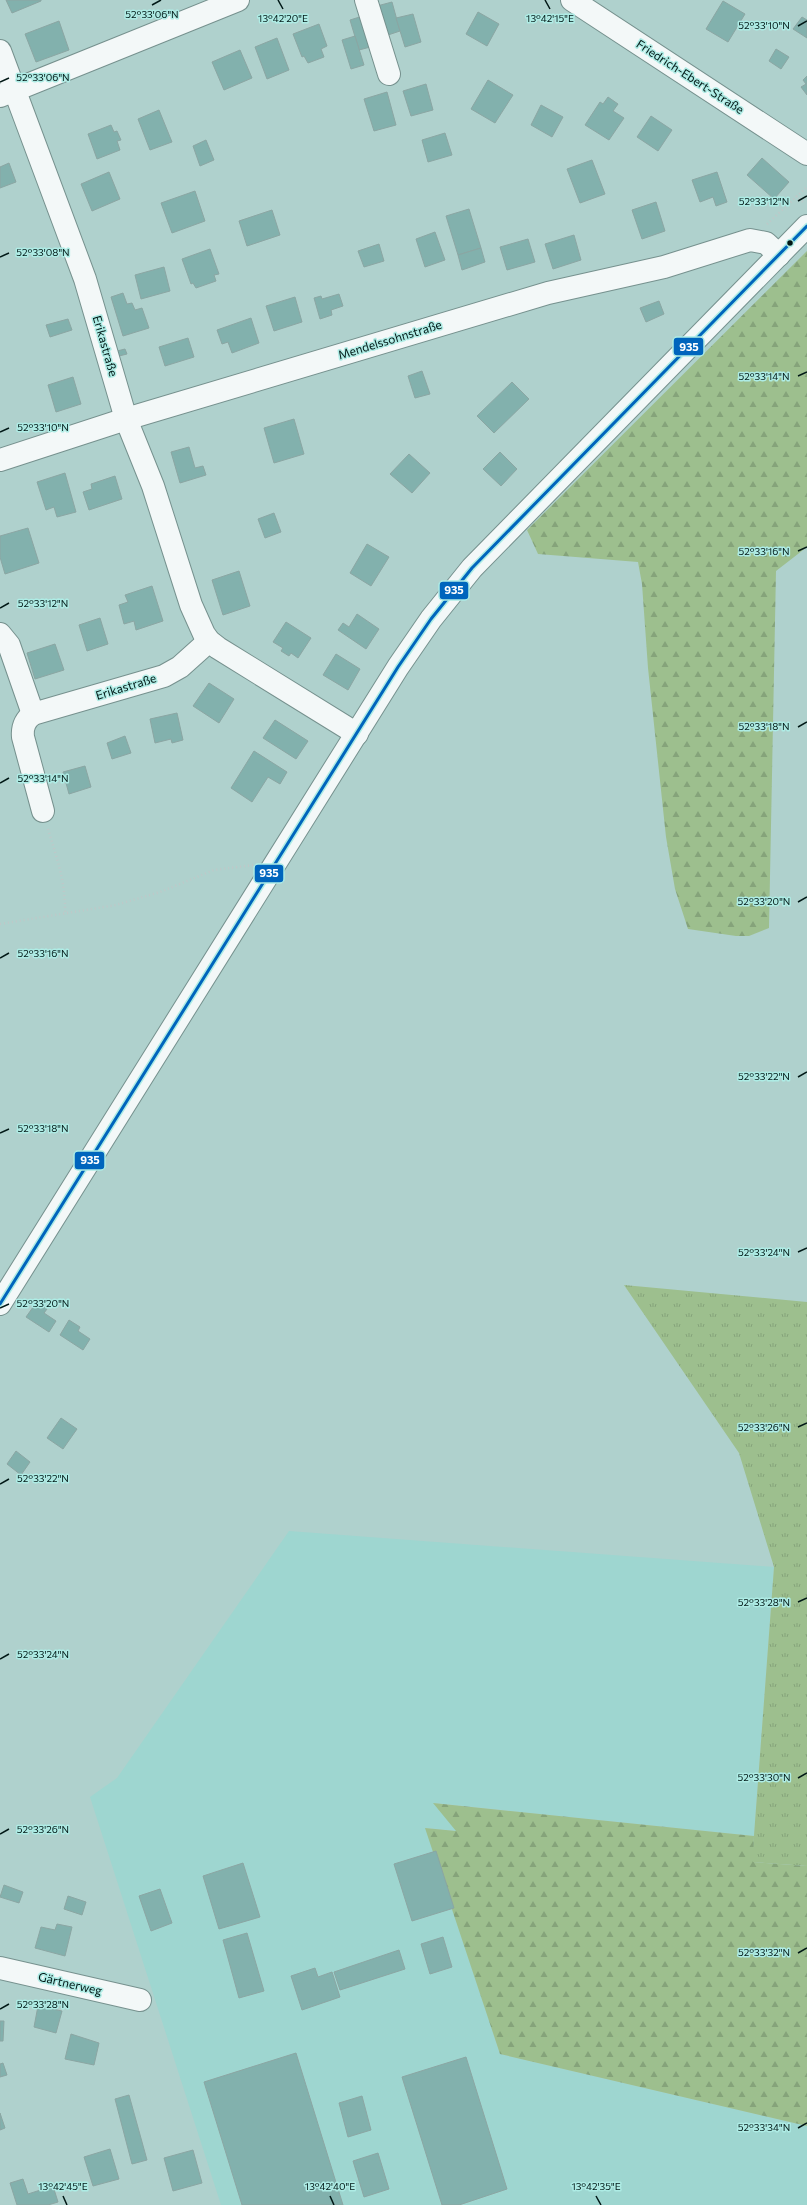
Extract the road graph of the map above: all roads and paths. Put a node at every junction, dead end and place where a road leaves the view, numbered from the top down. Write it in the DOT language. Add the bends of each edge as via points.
graph roads {
  1 [pos="238,0"];
  2 [pos="366,0"];
  3 [pos="572,0"];
  4 [pos="0,51"];
  5 [pos="389,74"];
  6 [pos="8,93"];
  7 [pos="807,154"];
  8 [pos="796,196"];
  9 [pos="804,204"];
  10 [pos="807,226"];
  11 [pos="779,255"];
  12 [pos="126,419"];
  13 [pos="0,460"];
  14 [pos="0,634"];
  15 [pos="209,641"];
  16 [pos="33,714"];
  17 [pos="357,734"];
  18 [pos="43,811"];
  19 [pos="270,874"];
  20 [pos="65,915"];
  21 [pos="0,924"];
  22 [pos="0,1304"];
  23 [pos="0,1968"];
  24 [pos="140,2000"];
  1 -- 6 [label="street"];
  2 -- 5 [label="street"];
  3 -- 7 [label="street, Friedrich-Ebert-Straße"];
  4 -- 6 [label="street, Erikastraße"];
  6 -- 12 [label="street, Erikastraße" via="86,279"];
  8 -- 9 [label="path"];
  10 -- 11 [label="street"];
  11 -- 12 [label="street, Mendelssohnstraße" via="766,243 750,240 664,267 548,292"];
  11 -- 17 [label="street" via="472,568 431,619"];
  12 -- 13 [label="street, Mendelssohnstraße"];
  12 -- 15 [label="street, Erikastraße" via="153,486 190,605"];
  14 -- 16 [label="street" via="10,645"];
  15 -- 16 [label="street, Erikastraße" via="180,667 164,676"];
  15 -- 17 [label="street, Erikastraße"];
  16 -- 18 [label="street" via="26,719 22,732"];
  17 -- 19 [label="street"];
  18 -- 20 [label="path" via="64,880"];
  19 -- 20 [label="path" via="253,865 214,870 160,892 116,905"];
  19 -- 22 [label="street"];
  20 -- 21 [label="path"];
  23 -- 24 [label="street, Gärtnerweg"];
}
